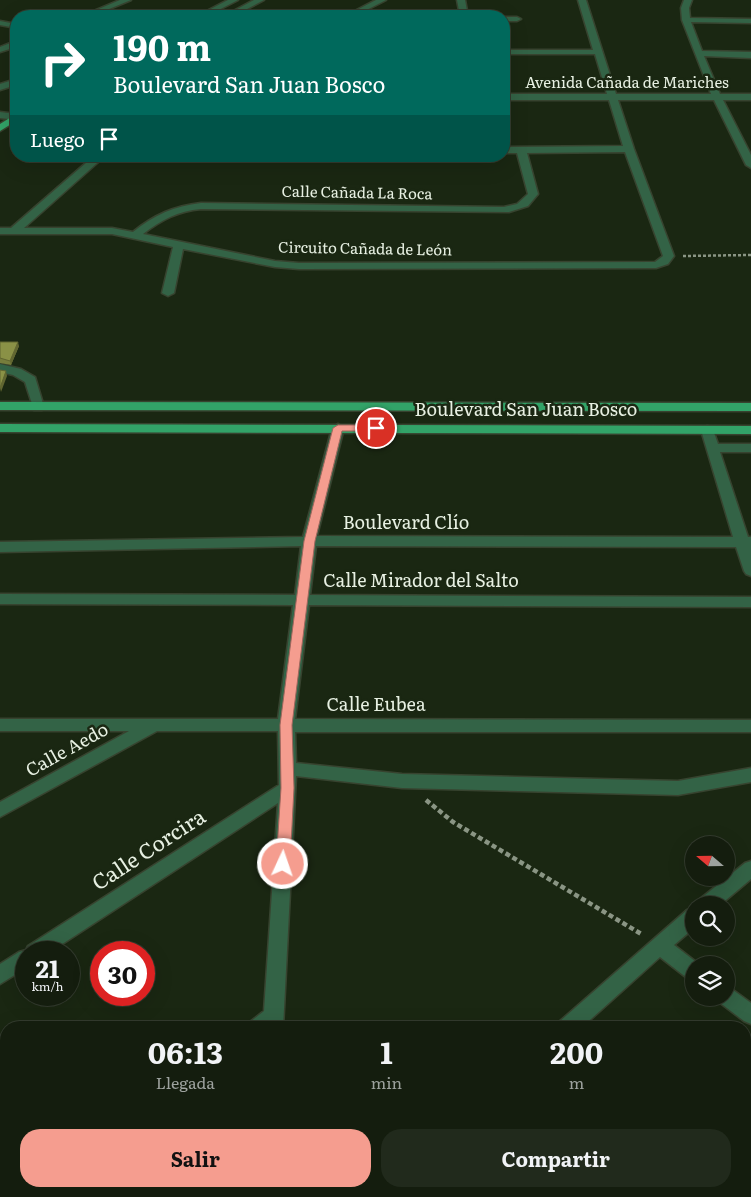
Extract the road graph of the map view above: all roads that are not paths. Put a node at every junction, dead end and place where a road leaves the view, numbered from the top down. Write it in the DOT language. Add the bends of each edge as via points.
graph roads {
  1 [pos="127,0"];
  2 [pos="234,0"];
  3 [pos="260,0"];
  4 [pos="382,0"];
  5 [pos="582,0"];
  6 [pos="688,0"];
  7 [pos="101,10"];
  8 [pos="213,10"];
  9 [pos="240,10"];
  10 [pos="361,10"];
  11 [pos="510,19"];
  12 [pos="517,19"];
  13 [pos="686,20"];
  14 [pos="751,21"];
  15 [pos="510,52"];
  16 [pos="598,52"];
  17 [pos="699,53"];
  18 [pos="751,55"];
  19 [pos="613,96"];
  20 [pos="510,97"];
  21 [pos="717,97"];
  22 [pos="751,97"];
  23 [pos="629,149"];
  24 [pos="510,150"];
  25 [pos="521,150"];
  26 [pos="748,153"];
  27 [pos="93,162"];
  28 [pos="751,165"];
  29 [pos="15,230"];
  30 [pos="0,231"];
  31 [pos="136,235"];
  32 [pos="179,244"];
  33 [pos="168,293"];
  34 [pos="0,368"];
  35 [pos="0,406"];
  36 [pos="38,407"];
  37 [pos="751,407"];
  38 [pos="0,428"];
  39 [pos="338,428"];
  40 [pos="707,430"];
  41 [pos="751,430"];
  42 [pos="713,448"];
  43 [pos="751,448"];
  44 [pos="309,541"];
  45 [pos="746,542"];
  46 [pos="0,547"];
  47 [pos="751,571"];
  48 [pos="0,599"];
  49 [pos="301,599"];
  50 [pos="751,602"];
  51 [pos="0,725"];
  52 [pos="154,725"];
  53 [pos="286,725"];
  54 [pos="751,726"];
  55 [pos="287,769"];
  56 [pos="751,775"];
  57 [pos="288,788"];
  58 [pos="0,810"];
  59 [pos="751,868"];
  60 [pos="718,896"];
  61 [pos="685,923"];
  62 [pos="52,941"];
  63 [pos="659,945"];
  64 [pos="15,965"];
  65 [pos="685,965"];
  66 [pos="0,975"];
  67 [pos="735,1003"];
  68 [pos="751,1015"];
  69 [pos="274,1021"];
  70 [pos="574,1021"];
  1 -- 7 [label="street"];
  2 -- 8 [label="street"];
  3 -- 9 [label="street"];
  4 -- 10 [label="street"];
  5 -- 16 [label="street"];
  6 -- 13 [label="street"];
  11 -- 12 [label="street"];
  13 -- 14 [label="street"];
  13 -- 17 [label="street"];
  15 -- 16 [label="street"];
  16 -- 19 [label="street"];
  17 -- 18 [label="street"];
  17 -- 21 [label="street"];
  19 -- 20 [label="street, Avenida Cañada de Mariches"];
  19 -- 21 [label="street, Avenida Cañada de Mariches"];
  19 -- 23 [label="street"];
  21 -- 22 [label="street, Avenida Cañada de Mariches"];
  21 -- 26 [label="street"];
  23 -- 25 [label="street"];
  23 -- 32 [label="street, Circuito Cañada de León" via="670,256 656,265 299,266"];
  24 -- 25 [label="street"];
  25 -- 31 [label="street, Calle Cañada La Roca" via="533,194 529,203 518,208 201,206 169,211"];
  26 -- 28 [label="street"];
  27 -- 29 [label="street"];
  29 -- 30 [label="street, Circuito Cañada de León"];
  29 -- 31 [label="street, Circuito Cañada de León" via="85,230"];
  31 -- 32 [label="street, Circuito Cañada de León"];
  32 -- 33 [label="street"];
  34 -- 36 [label="street" via="31,380"];
  35 -- 36 [label="main road, Boulevard San Juan Bosco"];
  36 -- 37 [label="main road, Boulevard San Juan Bosco"];
  38 -- 39 [label="main road, Boulevard San Juan Bosco"];
  39 -- 40 [label="main road, Boulevard San Juan Bosco"];
  39 -- 44 [label="street"];
  40 -- 41 [label="main road, Boulevard San Juan Bosco"];
  40 -- 42 [label="street"];
  42 -- 43 [label="street"];
  42 -- 45 [label="street"];
  44 -- 45 [label="street, Boulevard Clío"];
  44 -- 46 [label="street, Boulevard Clío"];
  44 -- 49 [label="street"];
  45 -- 47 [label="street"];
  48 -- 49 [label="street, Calle Mirador del Salto"];
  49 -- 50 [label="street, Calle Mirador del Salto"];
  49 -- 53 [label="street"];
  51 -- 52 [label="street, Calle Eubea"];
  52 -- 53 [label="street, Calle Eubea"];
  52 -- 58 [label="street, Calle Aedo"];
  53 -- 54 [label="street, Calle Eubea"];
  53 -- 55 [label="street"];
  55 -- 56 [label="street" via="402,781 678,788"];
  55 -- 57 [label="street"];
  57 -- 62 [label="street, Calle Corcira"];
  57 -- 69 [label="street"];
  59 -- 60 [label="street"];
  61 -- 63 [label="street"];
  63 -- 65 [label="street"];
  63 -- 70 [label="street"];
  64 -- 66 [label="street"];
  67 -- 68 [label="street"];
}
